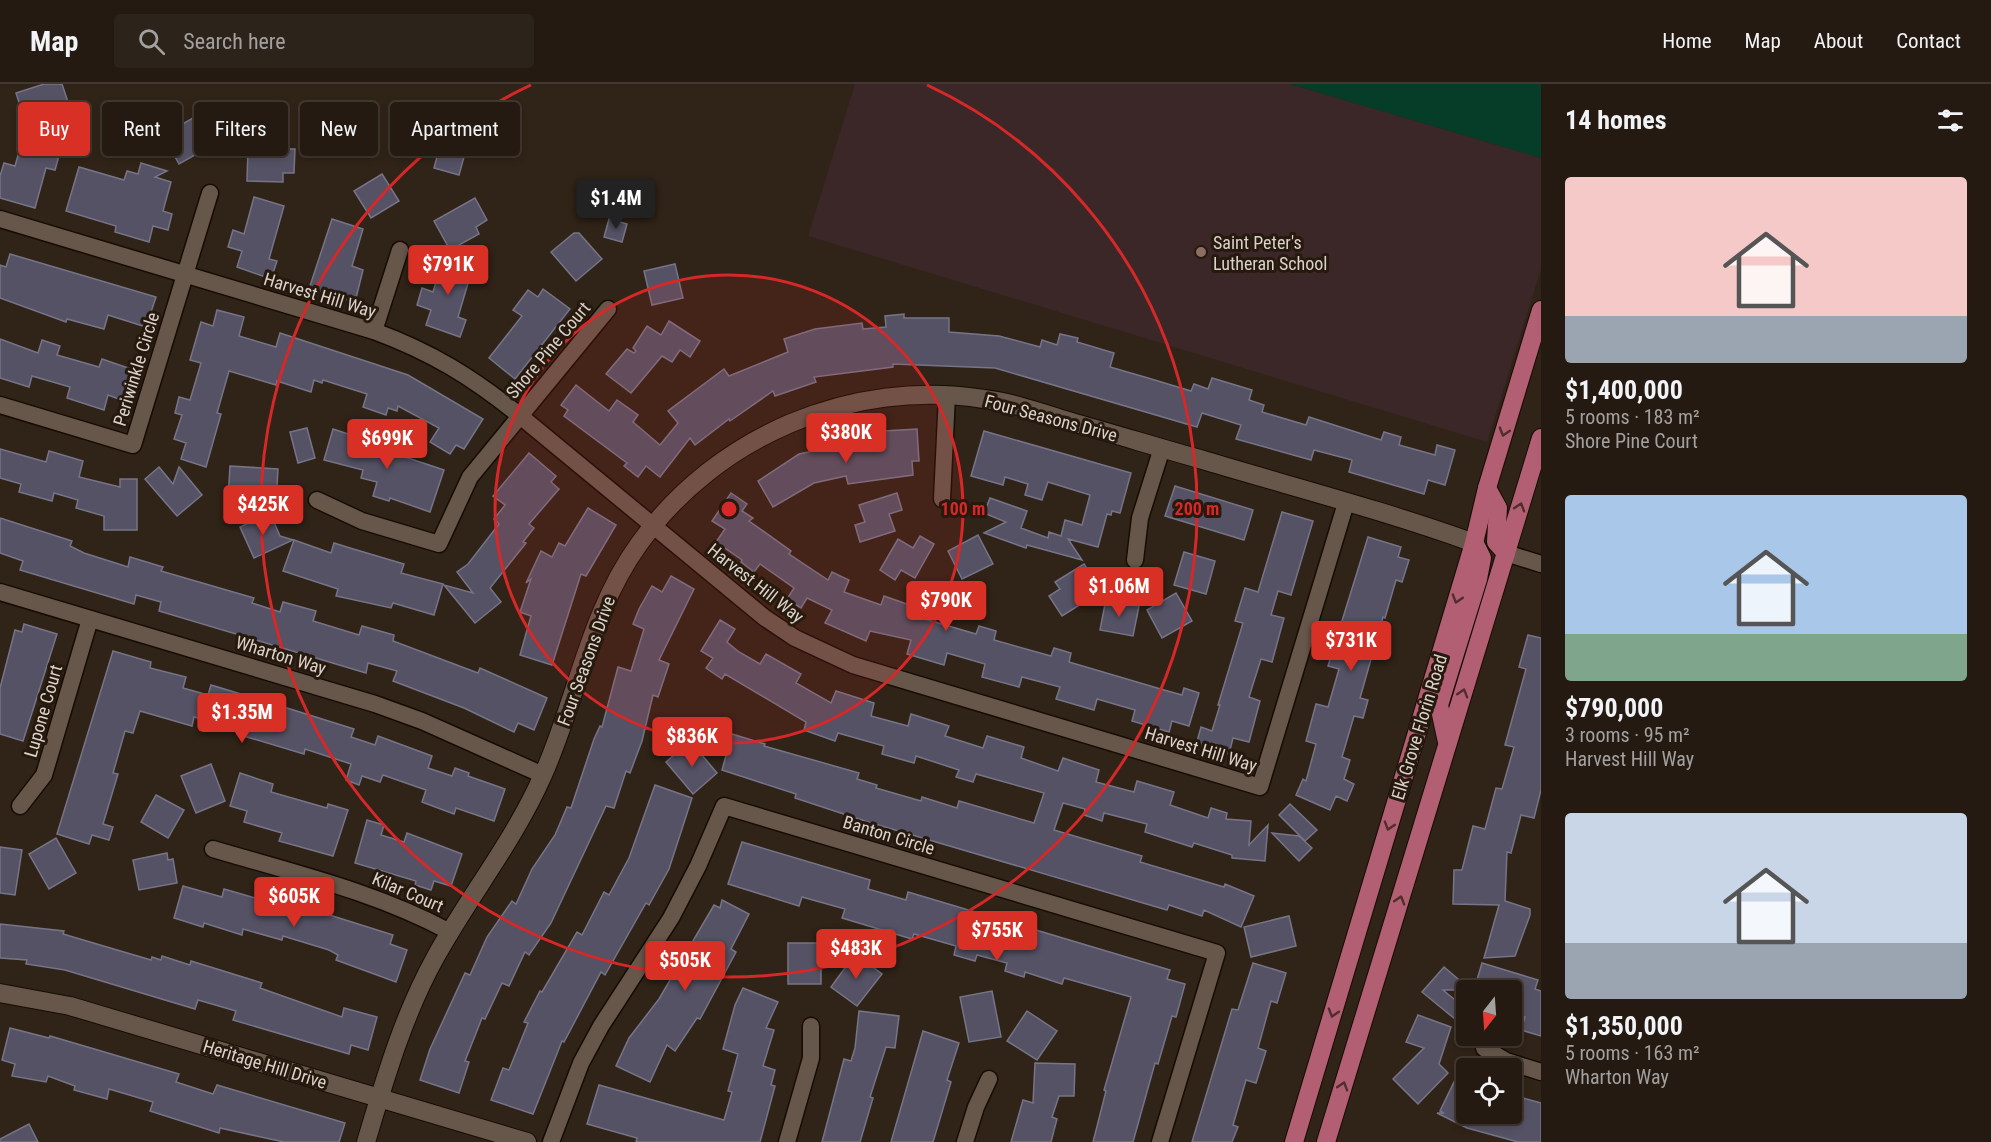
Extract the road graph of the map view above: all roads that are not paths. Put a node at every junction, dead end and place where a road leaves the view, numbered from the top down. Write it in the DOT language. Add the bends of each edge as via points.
graph roads {
  1 [pos="210,193"];
  2 [pos="0,219"];
  3 [pos="400,250"];
  4 [pos="185,274"];
  5 [pos="608,309"];
  6 [pos="1541,310"];
  7 [pos="374,331"];
  8 [pos="947,395"];
  9 [pos="0,405"];
  10 [pos="519,416"];
  11 [pos="1541,438"];
  12 [pos="1162,448"];
  13 [pos="1487,488"];
  14 [pos="942,499"];
  15 [pos="317,500"];
  16 [pos="1346,503"];
  17 [pos="653,526"];
  18 [pos="1474,543"];
  19 [pos="1506,553"];
  20 [pos="1135,560"];
  21 [pos="1541,564"];
  22 [pos="0,592"];
  23 [pos="90,619"];
  24 [pos="1447,744"];
  25 [pos="543,775"];
  26 [pos="20,806"];
  27 [pos="213,849"];
  28 [pos="450,932"];
  29 [pos="0,993"];
  30 [pos="811,1026"];
  31 [pos="1484,1048"];
  32 [pos="1541,1072"];
  33 [pos="989,1079"];
  34 [pos="379,1098"];
  35 [pos="366,1142"];
  36 [pos="527,1142"];
  37 [pos="551,1142"];
  38 [pos="787,1142"];
  39 [pos="965,1142"];
  40 [pos="1160,1142"];
  41 [pos="1294,1142"];
  42 [pos="1326,1142"];
  1 -- 4 [label="street"];
  2 -- 4 [label="street, Harvest Hill Way"];
  3 -- 7 [label="street"];
  4 -- 7 [label="street, Harvest Hill Way"];
  4 -- 9 [label="street, Periwinkle Circle" via="134,445"];
  5 -- 10 [label="street, Shore Pine Court"];
  6 -- 13 [label="main road, Elk Grove Florin Road, one-way"];
  7 -- 10 [label="street, Harvest Hill Way" via="447,363 478,382"];
  8 -- 12 [label="street, Four Seasons Drive" via="1012,404"];
  8 -- 14 [label="street"];
  8 -- 17 [label="street, Four Seasons Drive" via="883,397 846,404 787,424 727,457 693,483"];
  10 -- 15 [label="street, Shore Pine Court" via="470,477 439,544 362,521"];
  10 -- 17 [label="street, Harvest Hill Way"];
  19 -- 11 [label="main road, Elk Grove Florin Road, one-way"];
  12 -- 16 [label="street, Four Seasons Drive"];
  12 -- 20 [label="street" via="1140,518"];
  13 -- 18 [label="main road, Elk Grove Florin Road"];
  13 -- 19 [label="main road" via="1498,508 1496,542"];
  16 -- 17 [label="street, Harvest Hill Way" via="1260,787 831,656 765,618"];
  16 -- 18 [label="street, Four Seasons Drive"];
  17 -- 25 [label="street, Four Seasons Drive" via="618,575 599,614"];
  18 -- 24 [label="main road" via="1482,558 1478,579 1439,705"];
  18 -- 41 [label="main road, Elk Grove Florin Road, one-way"];
  19 -- 21 [label="street"];
  24 -- 19 [label="main road, Elk Grove Florin Road, one-way"];
  22 -- 23 [label="street, Wharton Way"];
  23 -- 25 [label="street, Wharton Way" via="375,704"];
  23 -- 26 [label="street, Lupone Court" via="44,775"];
  42 -- 24 [label="main road, Elk Grove Florin Road, one-way"];
  25 -- 28 [label="street, Four Seasons Drive" via="498,858"];
  27 -- 28 [label="street, Kilar Court" via="382,899"];
  28 -- 34 [label="street, Four Seasons Drive" via="412,1004"];
  29 -- 34 [label="street, Heritage Hill Drive" via="70,1006"];
  30 -- 38 [label="street" via="811,1058"];
  31 -- 32 [label="street"];
  33 -- 39 [label="street"];
  34 -- 35 [label="street, Four Seasons Drive"];
  34 -- 36 [label="street, Heritage Hill Drive"];
  37 -- 40 [label="street, Banton Circle" via="581,1063 670,918 698,867 723,806 1217,953"];
}
